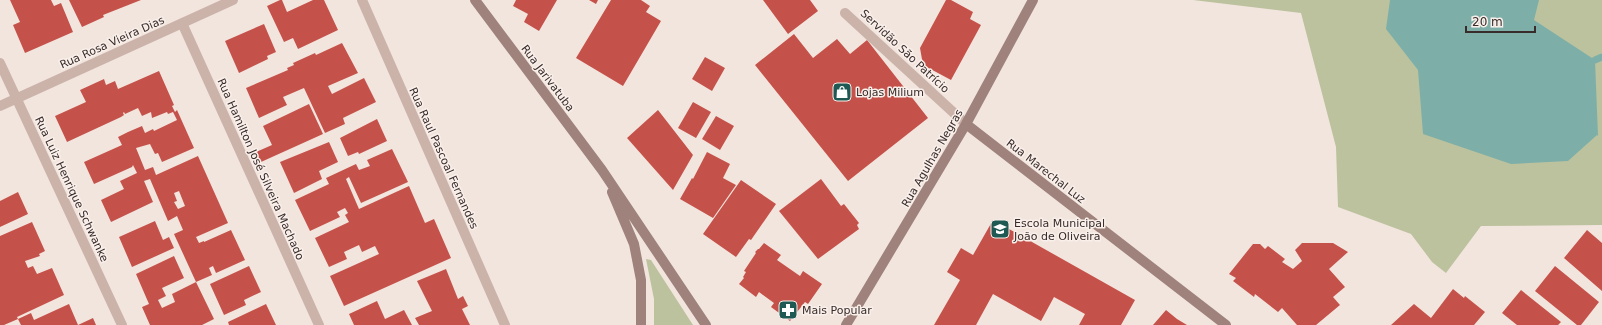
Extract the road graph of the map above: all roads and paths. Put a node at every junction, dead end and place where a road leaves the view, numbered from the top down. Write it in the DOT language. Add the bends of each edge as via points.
graph roads {
  1 [pos="233,0"];
  2 [pos="362,0"];
  3 [pos="475,0"];
  4 [pos="1033,0"];
  5 [pos="845,13"];
  6 [pos="182,23"];
  7 [pos="0,63"];
  8 [pos="17,98"];
  9 [pos="0,106"];
  10 [pos="966,124"];
  11 [pos="602,170"];
  12 [pos="122,325"];
  13 [pos="319,325"];
  14 [pos="505,325"];
  15 [pos="640,325"];
  16 [pos="706,325"];
  17 [pos="846,325"];
  18 [pos="1226,325"];
  1 -- 6 [label="street, Rua Rosa Vieira Dias"];
  2 -- 14 [label="street, Rua Raul Pascoal Fernandes"];
  3 -- 11 [label="main road, Rua Jarivatuba"];
  4 -- 10 [label="main road, Rua Agulhas Negras"];
  5 -- 10 [label="street, Servidão São Patrício"];
  6 -- 8 [label="street, Rua Rosa Vieira Dias"];
  6 -- 13 [label="street, Rua Hamilton José Silveira Machado"];
  7 -- 8 [label="street, Rua Luiz Henrique Schwanke"];
  8 -- 9 [label="street, Rua Rosa Vieira Dias"];
  8 -- 12 [label="street, Rua Luiz Henrique Schwanke"];
  10 -- 17 [label="main road, Rua Agulhas Negras"];
  10 -- 18 [label="main road, Rua Marechal Luz"];
  11 -- 15 [label="main road, Rua Jarivatuba" via="634,244 641,280"];
  11 -- 16 [label="main road, Rua Jarivatuba"];
}
